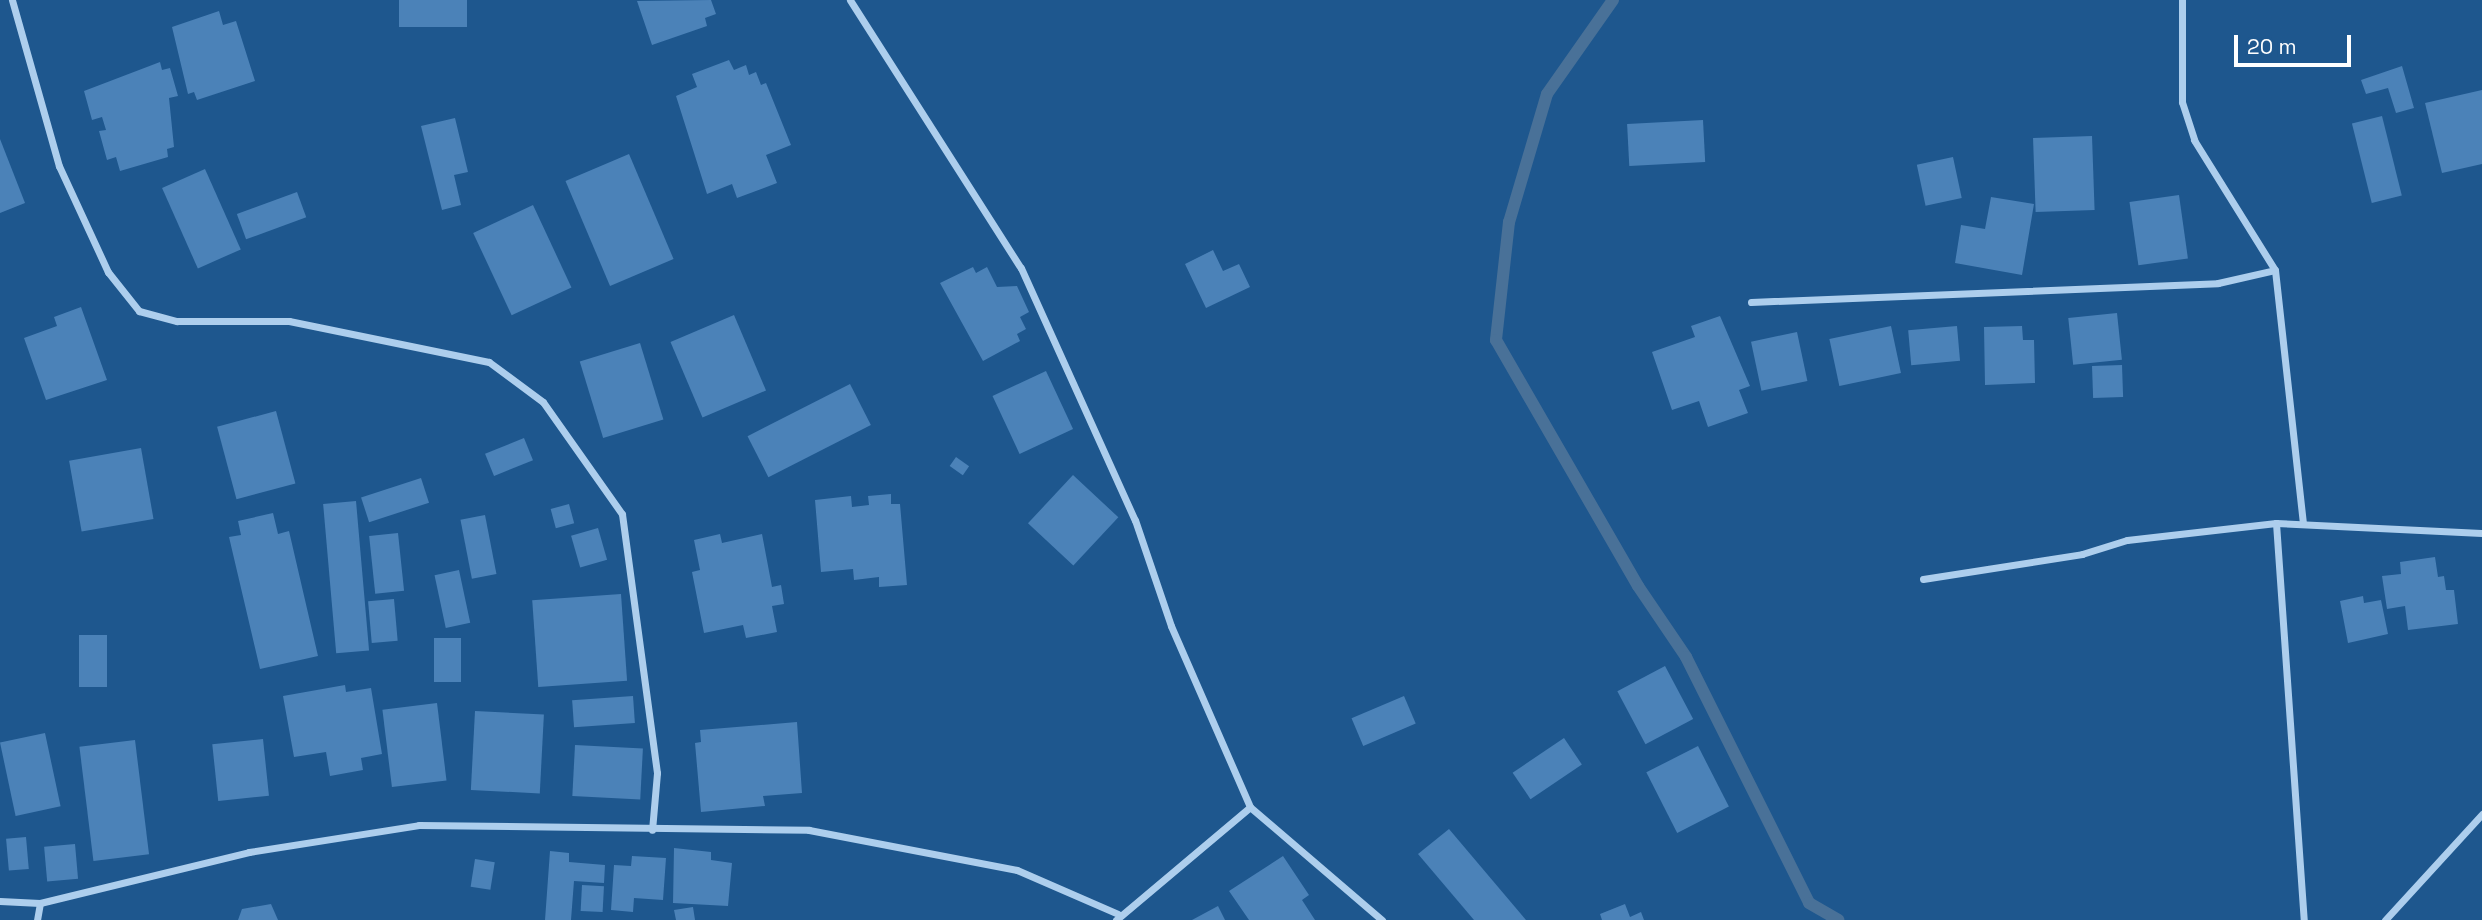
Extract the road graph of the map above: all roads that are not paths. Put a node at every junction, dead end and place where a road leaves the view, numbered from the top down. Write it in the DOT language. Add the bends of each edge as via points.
graph roads {
  1 [pos="12,0"];
  2 [pos="850,0"];
  3 [pos="2182,0"];
  4 [pos="2275,270"];
  5 [pos="1751,302"];
  6 [pos="2304,522"];
  7 [pos="2276,523"];
  8 [pos="2482,533"];
  9 [pos="1923,579"];
  10 [pos="1250,807"];
  11 [pos="2482,814"];
  12 [pos="652,830"];
  13 [pos="0,901"];
  14 [pos="40,902"];
  15 [pos="2398,909"];
  16 [pos="1117,917"];
  17 [pos="37,920"];
  18 [pos="1382,920"];
  19 [pos="2304,920"];
  20 [pos="2385,920"];
  21 [pos="2402,920"];
  1 -- 12 [label="street" via="59,166 107,272 139,312 177,321 289,321 489,362 543,402 622,514 657,773"];
  2 -- 10 [label="street" via="1021,268 1135,520 1171,626"];
  3 -- 4 [label="street" via="2182,102 2194,139"];
  4 -- 5 [label="street" via="2218,283"];
  4 -- 6 [label="street"];
  6 -- 7 [label="street"];
  6 -- 8 [label="street"];
  7 -- 9 [label="street" via="2127,540 2082,554"];
  7 -- 19 [label="street"];
  10 -- 16 [label="street"];
  10 -- 18 [label="street"];
  11 -- 15 [label="street"];
  12 -- 14 [label="street" via="419,825 249,852"];
  12 -- 16 [label="street" via="809,830 1017,870"];
  13 -- 14 [label="street"];
  14 -- 17 [label="street"];
  15 -- 20 [label="street"];
  15 -- 21 [label="street"];
}
